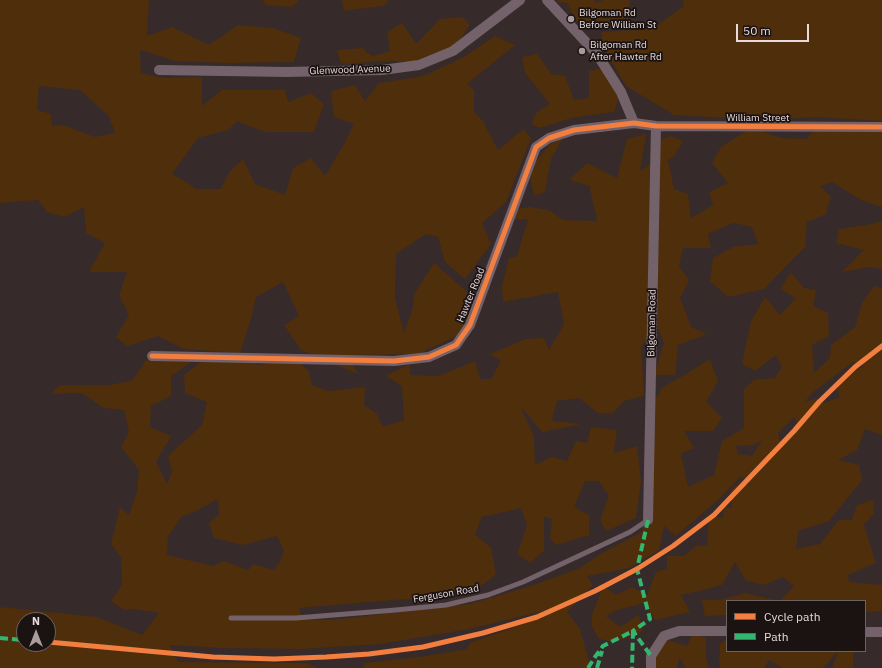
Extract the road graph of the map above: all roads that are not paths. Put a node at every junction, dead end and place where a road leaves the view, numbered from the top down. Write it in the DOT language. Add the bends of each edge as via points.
graph roads {
  1 [pos="520,0"];
  2 [pos="547,0"];
  3 [pos="159,70"];
  4 [pos="634,123"];
  5 [pos="656,126"];
  6 [pos="882,127"];
  7 [pos="152,356"];
  8 [pos="648,520"];
  9 [pos="230,618"];
  10 [pos="726,632"];
  11 [pos="866,632"];
  12 [pos="882,632"];
  13 [pos="651,668"];
  1 -- 3 [label="street, Glenwood Avenue" via="452,51 420,65 382,70 287,72"];
  2 -- 4 [label="street" via="596,54 621,92"];
  4 -- 5 [label="street, William Street"];
  4 -- 7 [label="street, Hawter Road" via="574,130 549,138 536,148 470,325 456,344 429,358 394,361"];
  5 -- 6 [label="street, William Street"];
  5 -- 8 [label="street, Bilgoman Road"];
  8 -- 9 [label="lane, Ferguson Road" via="624,535 523,582 488,595 446,605 296,618"];
  10 -- 13 [label="street" via="680,631 664,636 651,656"];
  11 -- 12 [label="street"];
}
